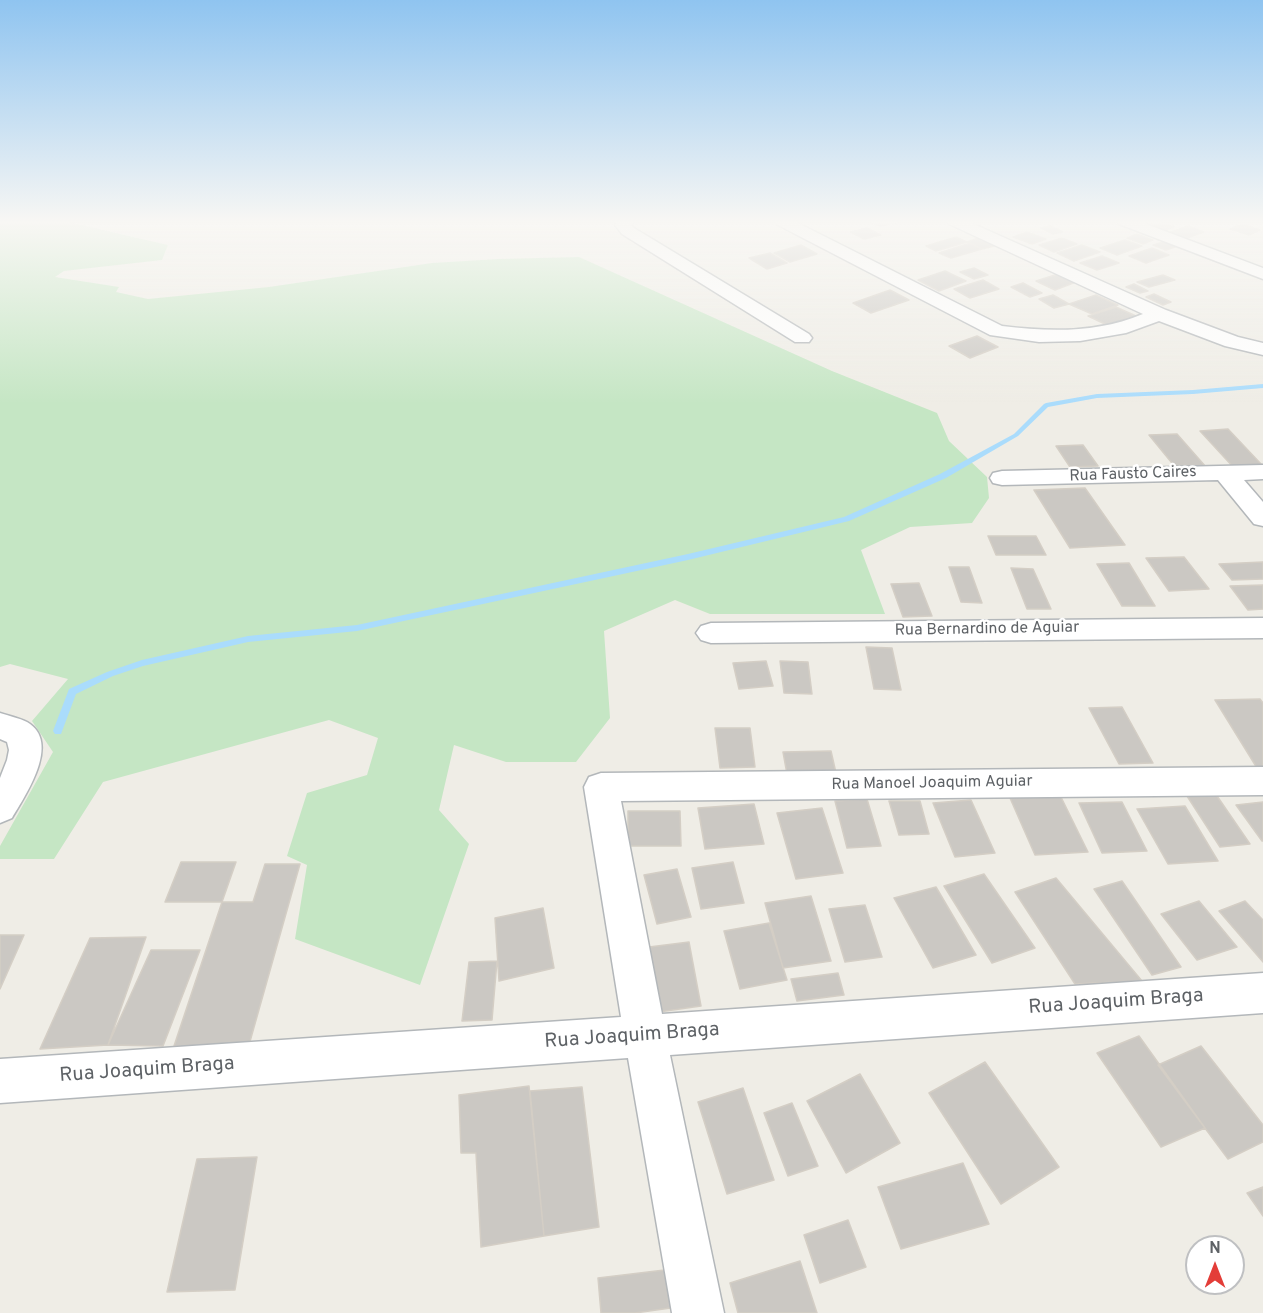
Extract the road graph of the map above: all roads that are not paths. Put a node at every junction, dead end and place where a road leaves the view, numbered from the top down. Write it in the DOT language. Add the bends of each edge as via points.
graph roads {
  1 [pos="711,282"];
  2 [pos="902,282"];
  3 [pos="1089,282"];
  4 [pos="1159,314"];
  5 [pos="802,338"];
  6 [pos="1263,349"];
  7 [pos="1225,472"];
  8 [pos="1263,472"];
  9 [pos="1002,478"];
  10 [pos="1263,518"];
  11 [pos="1263,628"];
  12 [pos="711,633"];
  13 [pos="13,735"];
  14 [pos="1263,781"];
  15 [pos="0,808"];
  16 [pos="1263,993"];
  17 [pos="645,1037"];
  18 [pos="0,1081"];
  19 [pos="698,1313"];
  1 -- 5 [label="street"];
  2 -- 4 [label="street" via="997,331 1094,335 1135,325"];
  3 -- 4 [label="street"];
  4 -- 6 [label="street" via="1232,342"];
  7 -- 8 [label="street, Rua Fausto Caires"];
  7 -- 9 [label="street, Rua Fausto Caires"];
  7 -- 10 [label="street"];
  11 -- 12 [label="street, Rua Bernardino de Aguiar"];
  13 -- 15 [label="street" via="25,758"];
  14 -- 17 [label="street, Rua Manoel Joaquim Aguiar" via="601,787"];
  16 -- 17 [label="street, Rua Joaquim Braga"];
  17 -- 18 [label="street, Rua Joaquim Braga"];
  17 -- 19 [label="street"];
}
